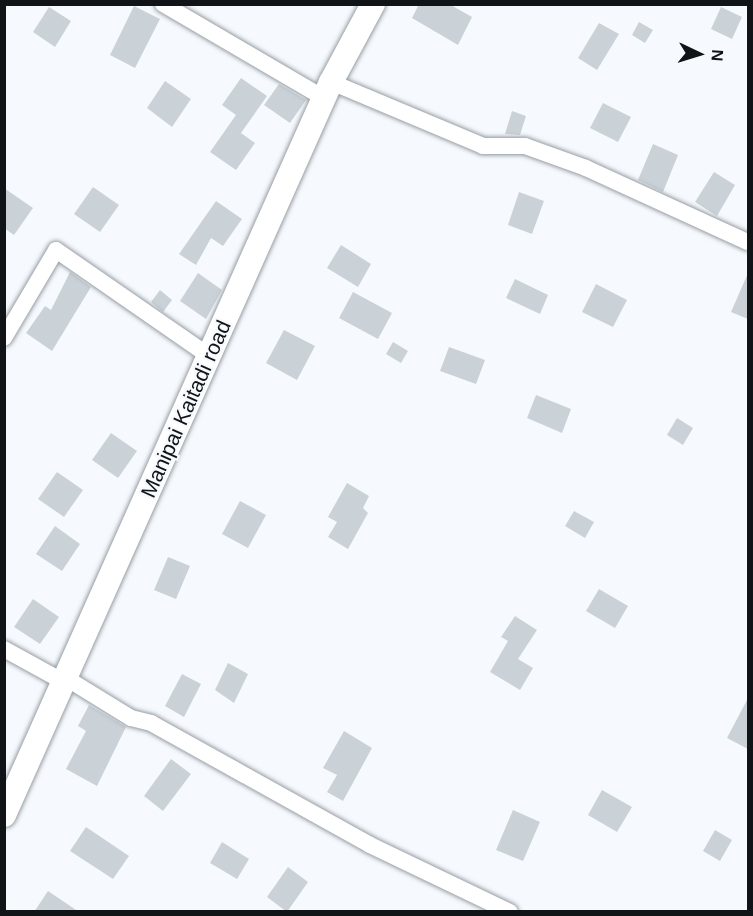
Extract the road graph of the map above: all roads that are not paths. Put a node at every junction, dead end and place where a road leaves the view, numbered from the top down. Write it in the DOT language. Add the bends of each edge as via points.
graph roads {
  1 [pos="163,4"];
  2 [pos="373,4"];
  3 [pos="328,90"];
  4 [pos="748,242"];
  5 [pos="4,338"];
  6 [pos="209,356"];
  7 [pos="4,649"];
  8 [pos="65,680"];
  9 [pos="4,816"];
  10 [pos="510,912"];
  1 -- 3 [label="street"];
  2 -- 3 [label="main road, Manipai Kaitadi road"];
  3 -- 4 [label="street" via="483,146 525,146 586,168"];
  3 -- 6 [label="main road, Manipai Kaitadi road"];
  5 -- 6 [label="street" via="56,250"];
  6 -- 8 [label="main road, Manipai Kaitadi road"];
  7 -- 8 [label="street"];
  8 -- 9 [label="main road, Manipai Kaitadi road"];
  8 -- 10 [label="street" via="131,718 151,723 370,845"];
}
